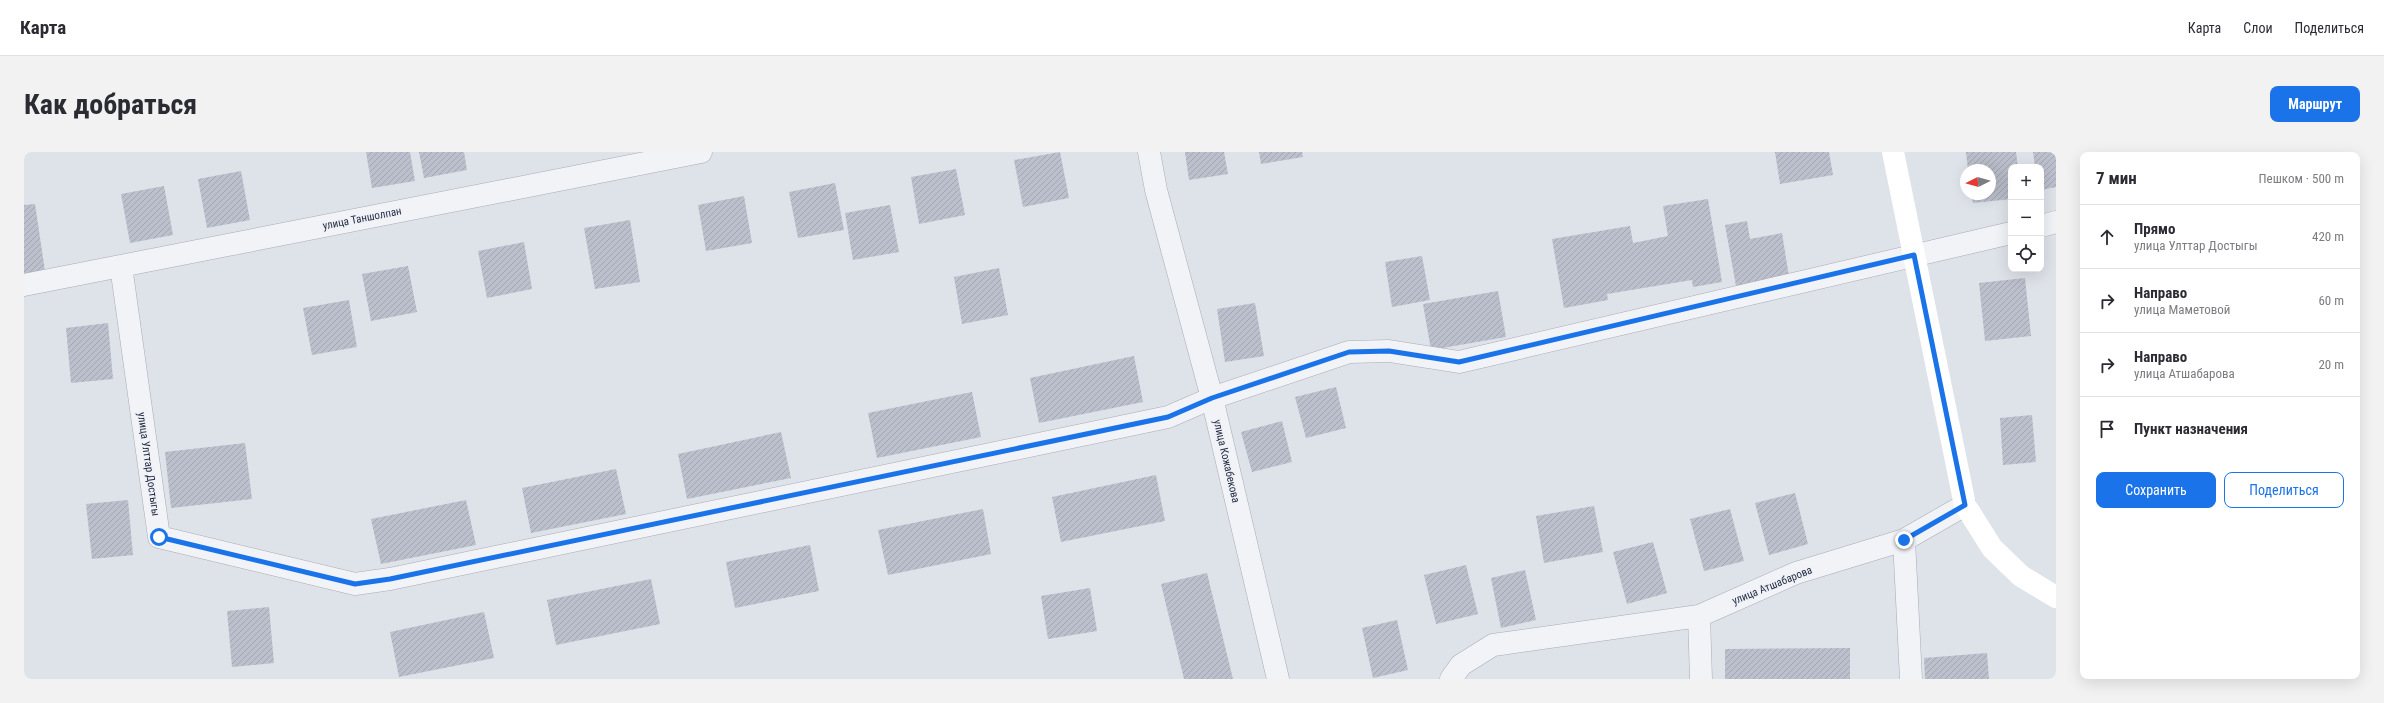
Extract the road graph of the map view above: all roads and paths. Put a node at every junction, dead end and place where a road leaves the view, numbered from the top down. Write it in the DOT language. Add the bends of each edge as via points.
graph roads {
  1 [pos="701,152"];
  2 [pos="1149,152"];
  3 [pos="1893,152"];
  4 [pos="637,158"];
  5 [pos="2056,222"];
  6 [pos="2044,225"];
  7 [pos="2008,234"];
  8 [pos="1914,255"];
  9 [pos="120,266"];
  10 [pos="24,285"];
  11 [pos="1212,398"];
  12 [pos="1965,505"];
  13 [pos="1904,540"];
  14 [pos="2056,597"];
  15 [pos="1699,616"];
  16 [pos="1278,679"];
  17 [pos="1451,679"];
  18 [pos="1701,679"];
  19 [pos="1911,679"];
  1 -- 4 [label="street, улица Таншолпан"];
  2 -- 11 [label="street, улица Кожабекова" via="1156,190"];
  3 -- 8 [label="main road"];
  4 -- 9 [label="street, улица Таншолпан"];
  5 -- 6 [label="street"];
  7 -- 8 [label="street, улица Улттар Достыгы"];
  8 -- 11 [label="street, улица Улттар Достыгы" via="1459,362 1389,351 1349,352"];
  8 -- 12 [label="main road"];
  9 -- 10 [label="street, улица Таншолпан"];
  9 -- 11 [label="street, улица Улттар Достыгы" via="159,537 355,584 390,579 1160,419"];
  11 -- 16 [label="street, улица Кожабекова"];
  12 -- 13 [label="street, улица Атшабарова"];
  12 -- 14 [label="main road" via="1992,548 2021,576"];
  13 -- 15 [label="street, улица Атшабарова" via="1796,573"];
  13 -- 19 [label="street"];
  15 -- 17 [label="street, улица Атшабарова" via="1493,645 1461,665"];
  15 -- 18 [label="street"];
}
